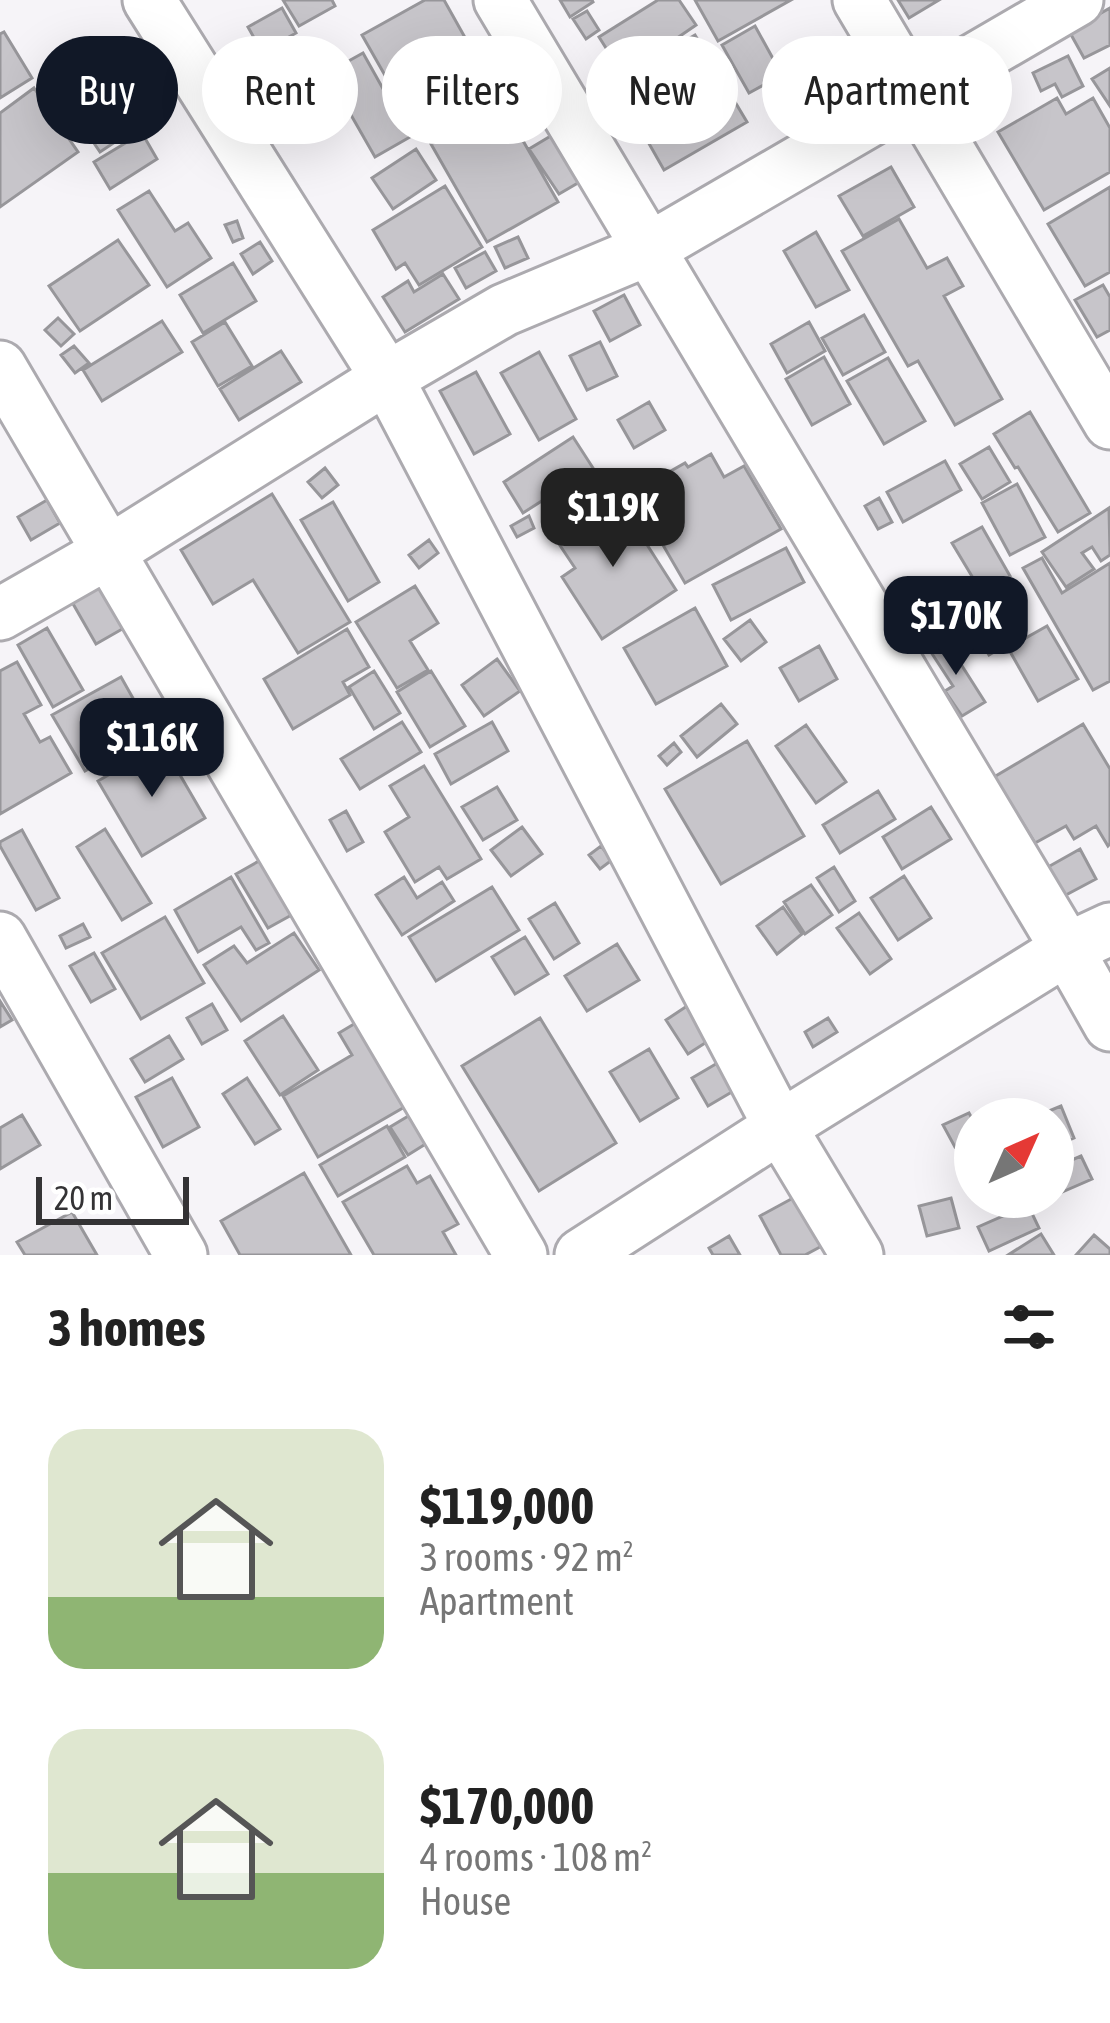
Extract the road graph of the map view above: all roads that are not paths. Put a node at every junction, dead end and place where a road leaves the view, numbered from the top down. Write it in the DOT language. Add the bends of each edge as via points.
graph roads {
  1 [pos="149,0"];
  2 [pos="500,0"];
  3 [pos="859,0"];
  4 [pos="1077,0"];
  5 [pos="881,36"];
  6 [pos="1012,38"];
  7 [pos="830,144"];
  8 [pos="945,144"];
  9 [pos="647,250"];
  10 [pos="0,367"];
  11 [pos="387,378"];
  12 [pos="1110,423"];
  13 [pos="107,553"];
  14 [pos="0,614"];
  15 [pos="0,938"];
  16 [pos="1089,939"];
  17 [pos="1110,1025"];
  18 [pos="780,1127"];
  19 [pos="181,1255"];
  20 [pos="520,1255"];
  21 [pos="580,1255"];
  22 [pos="857,1255"];
  1 -- 11 [label="street"];
  2 -- 9 [label="street"];
  3 -- 5 [label="street"];
  4 -- 6 [label="street"];
  7 -- 9 [label="street"];
  8 -- 12 [label="street"];
  9 -- 11 [label="street" via="504,310"];
  9 -- 16 [label="street"];
  10 -- 13 [label="street"];
  11 -- 13 [label="street"];
  11 -- 18 [label="street"];
  13 -- 14 [label="street"];
  13 -- 20 [label="street"];
  15 -- 19 [label="street"];
  16 -- 17 [label="street"];
  16 -- 18 [label="street"];
  18 -- 21 [label="street"];
  18 -- 22 [label="street"];
}
